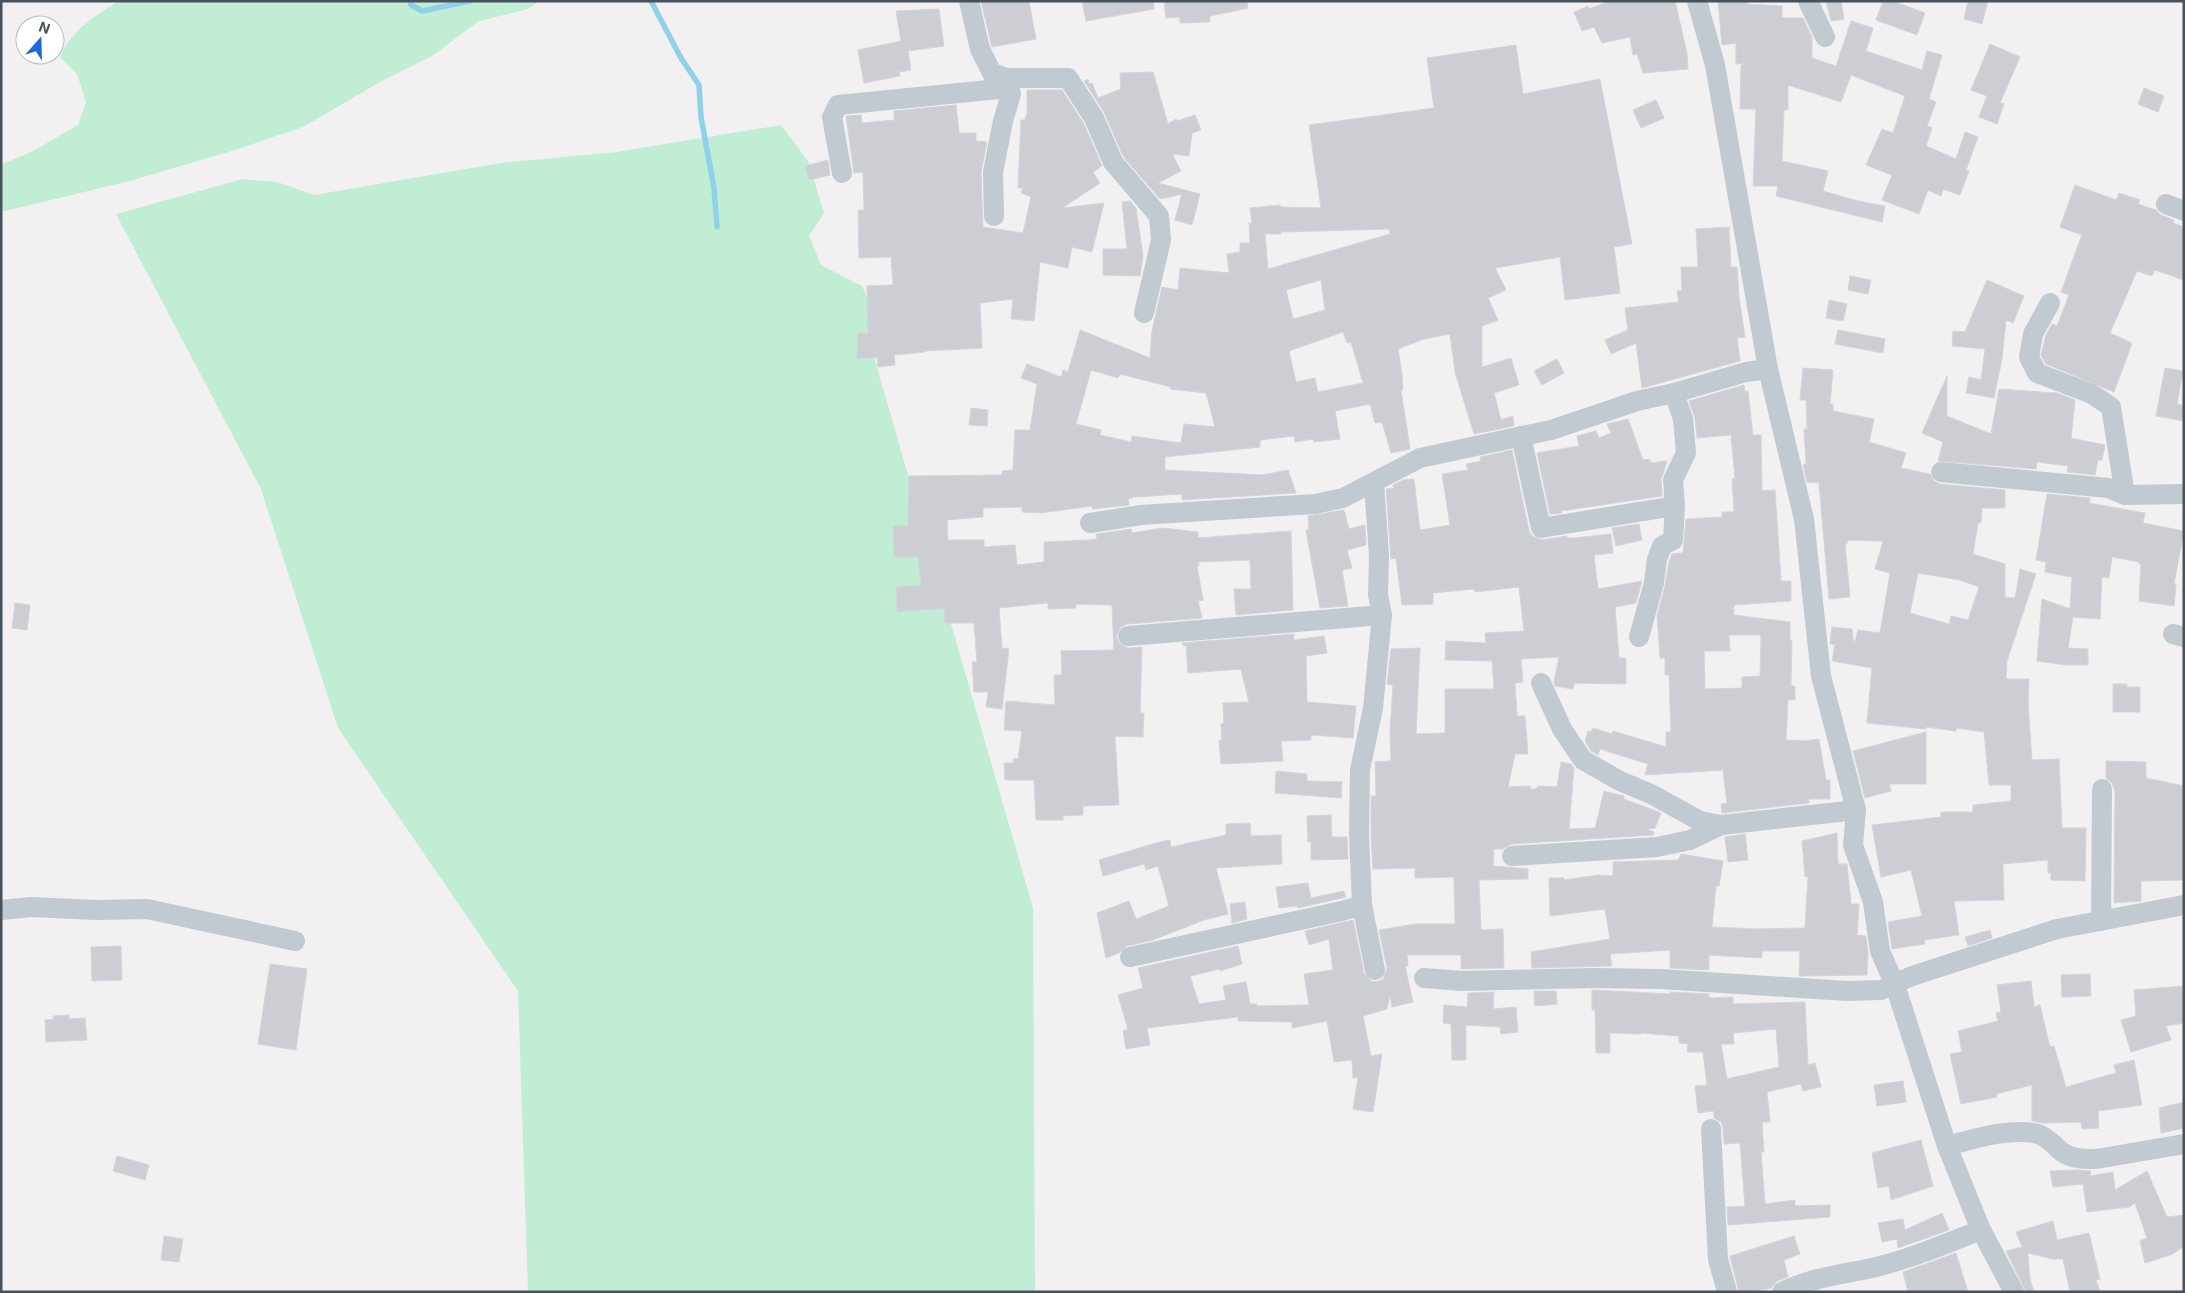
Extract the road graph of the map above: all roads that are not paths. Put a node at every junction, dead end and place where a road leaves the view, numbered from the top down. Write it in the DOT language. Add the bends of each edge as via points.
graph roads {
  1 [pos="969,1"];
  2 [pos="1697,1"];
  3 [pos="1808,1"];
  4 [pos="1825,37"];
  5 [pos="1007,83"];
  6 [pos="842,173"];
  7 [pos="994,216"];
  8 [pos="2050,303"];
  9 [pos="1144,313"];
  10 [pos="1768,369"];
  11 [pos="1674,393"];
  12 [pos="1520,436"];
  13 [pos="1941,472"];
  14 [pos="1374,483"];
  15 [pos="2184,494"];
  16 [pos="2124,495"];
  17 [pos="1675,506"];
  18 [pos="1090,523"];
  19 [pos="1382,615"];
  20 [pos="1128,636"];
  21 [pos="1639,637"];
  22 [pos="1541,683"];
  23 [pos="2102,788"];
  24 [pos="1856,810"];
  25 [pos="1721,826"];
  26 [pos="1512,856"];
  27 [pos="1362,905"];
  28 [pos="2184,905"];
  29 [pos="1,910"];
  30 [pos="2101,921"];
  31 [pos="295,941"];
  32 [pos="1130,957"];
  33 [pos="1375,970"];
  34 [pos="1424,978"];
  35 [pos="1895,985"];
  36 [pos="1711,1129"];
  37 [pos="2184,1144"];
  38 [pos="1947,1146"];
  39 [pos="1981,1230"];
  40 [pos="1727,1292"];
  41 [pos="1782,1292"];
  42 [pos="2014,1292"];
  1 -- 5 [label="street" via="980,50 992,73"];
  2 -- 10 [label="street" via="1715,65"];
  3 -- 4 [label="street"];
  5 -- 6 [label="street" via="838,105 832,117"];
  5 -- 7 [label="street" via="1011,94 993,172"];
  5 -- 9 [label="street" via="1068,78 1094,118 1113,162 1159,216 1160,240"];
  8 -- 16 [label="street" via="2033,334 2029,357 2038,373 2092,394 2111,407"];
  10 -- 11 [label="street" via="1746,372"];
  10 -- 24 [label="street" via="1804,518 1821,676"];
  11 -- 12 [label="street" via="1637,401 1551,430"];
  11 -- 17 [label="street" via="1683,419 1686,453 1673,480"];
  12 -- 14 [label="street" via="1420,458"];
  12 -- 17 [label="street" via="1541,528"];
  13 -- 16 [label="street" via="2108,488"];
  14 -- 18 [label="street" via="1343,498 1315,504 1141,515"];
  14 -- 19 [label="street" via="1378,595"];
  15 -- 16 [label="street"];
  17 -- 21 [label="street" via="1673,540 1662,546 1657,559"];
  19 -- 20 [label="street"];
  19 -- 27 [label="street" via="1373,708 1360,770"];
  22 -- 25 [label="street" via="1562,729 1583,760 1700,821"];
  23 -- 30 [label="street"];
  24 -- 25 [label="street"];
  24 -- 35 [label="street" via="1853,845 1872,902 1880,951"];
  25 -- 26 [label="street" via="1690,840 1657,847"];
  27 -- 32 [label="street"];
  27 -- 33 [label="street"];
  28 -- 30 [label="street"];
  29 -- 31 [label="street" via="32,907 147,909"];
  30 -- 35 [label="street" via="2057,929 1912,976"];
  34 -- 35 [label="street" via="1462,981 1595,978 1847,991 1881,990"];
  35 -- 38 [label="street"];
  36 -- 40 [label="street" via="1718,1259"];
  37 -- 38 [label="street" via="2096,1159 2082,1159 2063,1153 2048,1139 2027,1133 1986,1135"];
  38 -- 39 [label="street"];
  39 -- 41 [label="street" via="1920,1254 1826,1276"];
  39 -- 42 [label="street"];
}
